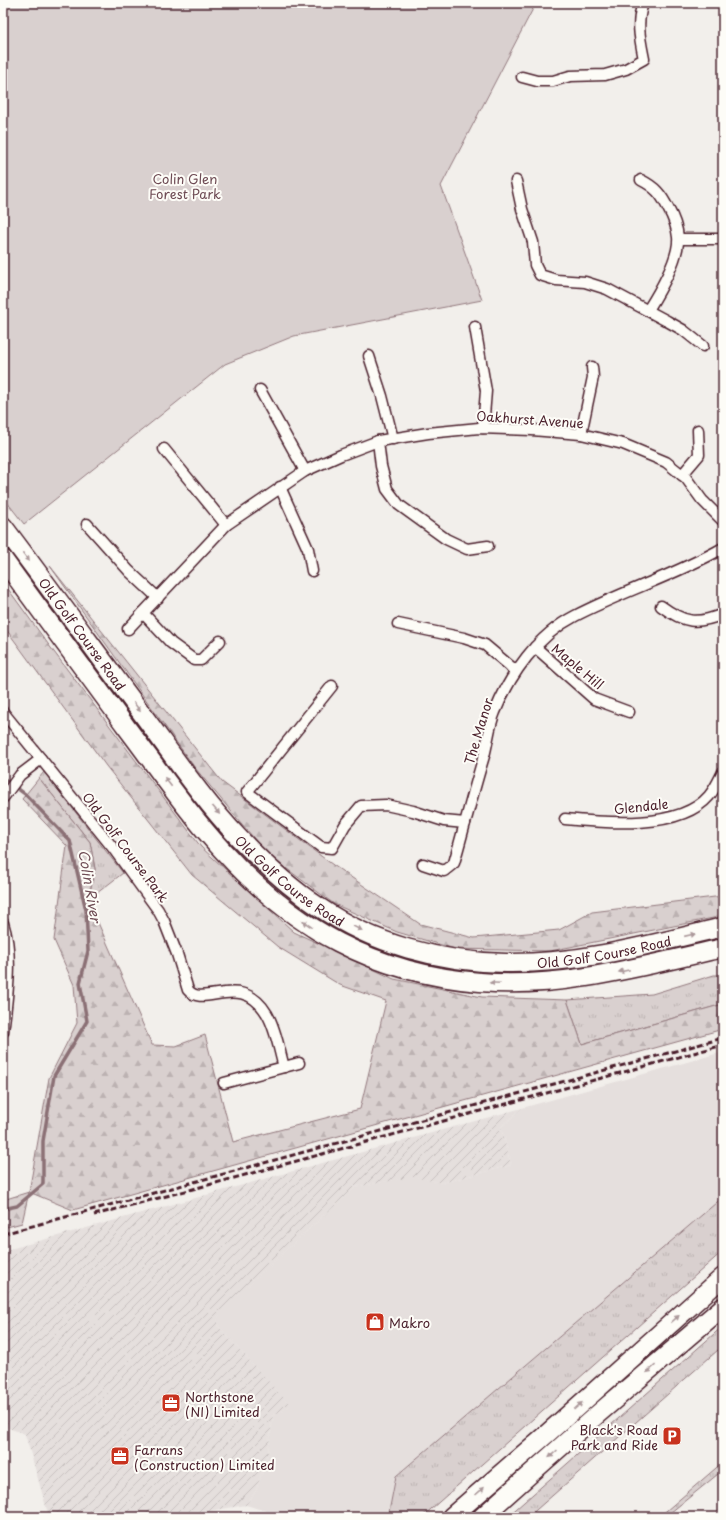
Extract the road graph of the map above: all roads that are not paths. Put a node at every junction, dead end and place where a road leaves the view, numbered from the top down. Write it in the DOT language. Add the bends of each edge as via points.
graph roads {
  1 [pos="643,3"];
  2 [pos="522,77"];
  3 [pos="641,180"];
  4 [pos="516,181"];
  5 [pos="678,239"];
  6 [pos="723,239"];
  7 [pos="648,310"];
  8 [pos="475,327"];
  9 [pos="703,346"];
  10 [pos="369,356"];
  11 [pos="592,367"];
  12 [pos="260,390"];
  13 [pos="483,428"];
  14 [pos="698,430"];
  15 [pos="581,434"];
  16 [pos="394,439"];
  17 [pos="378,441"];
  18 [pos="164,449"];
  19 [pos="305,471"];
  20 [pos="682,475"];
  21 [pos="280,487"];
  22 [pos="723,521"];
  23 [pos="86,524"];
  24 [pos="226,525"];
  25 [pos="3,526"];
  26 [pos="488,546"];
  27 [pos="723,548"];
  28 [pos="3,559"];
  29 [pos="312,571"];
  30 [pos="161,594"];
  31 [pos="661,606"];
  32 [pos="143,614"];
  33 [pos="723,614"];
  34 [pos="398,624"];
  35 [pos="128,629"];
  36 [pos="220,641"];
  37 [pos="535,647"];
  38 [pos="515,672"];
  39 [pos="332,686"];
  40 [pos="3,712"];
  41 [pos="629,712"];
  42 [pos="41,759"];
  43 [pos="723,772"];
  44 [pos="3,798"];
  45 [pos="565,819"];
  46 [pos="465,823"];
  47 [pos="423,864"];
  48 [pos="3,923"];
  49 [pos="723,927"];
  50 [pos="723,948"];
  51 [pos="3,1032"];
  52 [pos="299,1063"];
  53 [pos="284,1067"];
  54 [pos="224,1083"];
  55 [pos="723,1276"];
  56 [pos="723,1307"];
  57 [pos="451,1517"];
  58 [pos="482,1517"];
  1 -- 2 [label="street" via="639,16 644,59 626,69 605,75 570,76 554,81 537,81"];
  3 -- 5 [label="street" via="652,185 663,197 672,216"];
  4 -- 7 [label="street" via="533,242 534,265 540,275 556,280 586,282 607,289"];
  5 -- 6 [label="street"];
  5 -- 7 [label="street" via="669,272"];
  7 -- 9 [label="street" via="683,330"];
  8 -- 13 [label="street" via="486,391"];
  10 -- 16 [label="street"];
  11 -- 15 [label="street" via="593,377"];
  12 -- 19 [label="street"];
  13 -- 15 [label="street, Oakhurst Avenue"];
  13 -- 16 [label="street, Oakhurst Avenue" via="428,432"];
  14 -- 20 [label="street" via="699,455"];
  15 -- 20 [label="street, Oakhurst Avenue" via="623,444 666,462"];
  16 -- 17 [label="street, Oakhurst Avenue"];
  17 -- 19 [label="street, Oakhurst Avenue"];
  17 -- 26 [label="street" via="387,488 399,505 446,539 468,549"];
  18 -- 24 [label="street"];
  19 -- 21 [label="street, Oakhurst Avenue"];
  20 -- 22 [label="street, Oakhurst Avenue"];
  21 -- 24 [label="street, Oakhurst Avenue"];
  21 -- 29 [label="street" via="308,549"];
  23 -- 30 [label="street" via="130,571"];
  24 -- 30 [label="street, Oakhurst Avenue"];
  25 -- 49 [label="highway, Old Golf Course Road, one-way" via="206,799 238,837 297,890 341,921 397,945 426,953 452,959 504,963 565,960 598,955"];
  27 -- 37 [label="street, The Manor" via="689,566 573,617"];
  50 -- 28 [label="highway, Old Golf Course Road, one-way" via="605,974 533,983 510,983 481,982 422,973 390,965 331,939 282,907 222,850 138,742"];
  30 -- 32 [label="street, Oakhurst Avenue"];
  31 -- 33 [label="street" via="688,621 706,621"];
  32 -- 35 [label="street, Oakhurst Avenue"];
  32 -- 36 [label="street" via="171,643 194,660 201,660"];
  34 -- 38 [label="street" via="485,645"];
  37 -- 38 [label="street, The Manor"];
  37 -- 41 [label="street, Maple Hill" via="594,699"];
  38 -- 46 [label="street, The Manor" via="494,713"];
  39 -- 46 [label="street" via="247,792 321,847 332,848 345,825 361,806 386,805 444,821"];
  40 -- 42 [label="street, Old Golf Course Park"];
  42 -- 44 [label="street" via="23,772"];
  42 -- 53 [label="street, Old Golf Course Park" via="113,848 158,910 191,994 200,996 241,992 256,1000 262,1005 272,1023"];
  43 -- 45 [label="street, Glendale" via="708,797 696,807 668,818 632,823"];
  46 -- 47 [label="street, The Manor" via="454,864 444,871"];
  48 -- 51 [label="street" via="7,934 9,958"];
  52 -- 53 [label="street"];
  53 -- 54 [label="street"];
  57 -- 55 [label="highway, one-way"];
  56 -- 58 [label="highway, one-way"];
}
